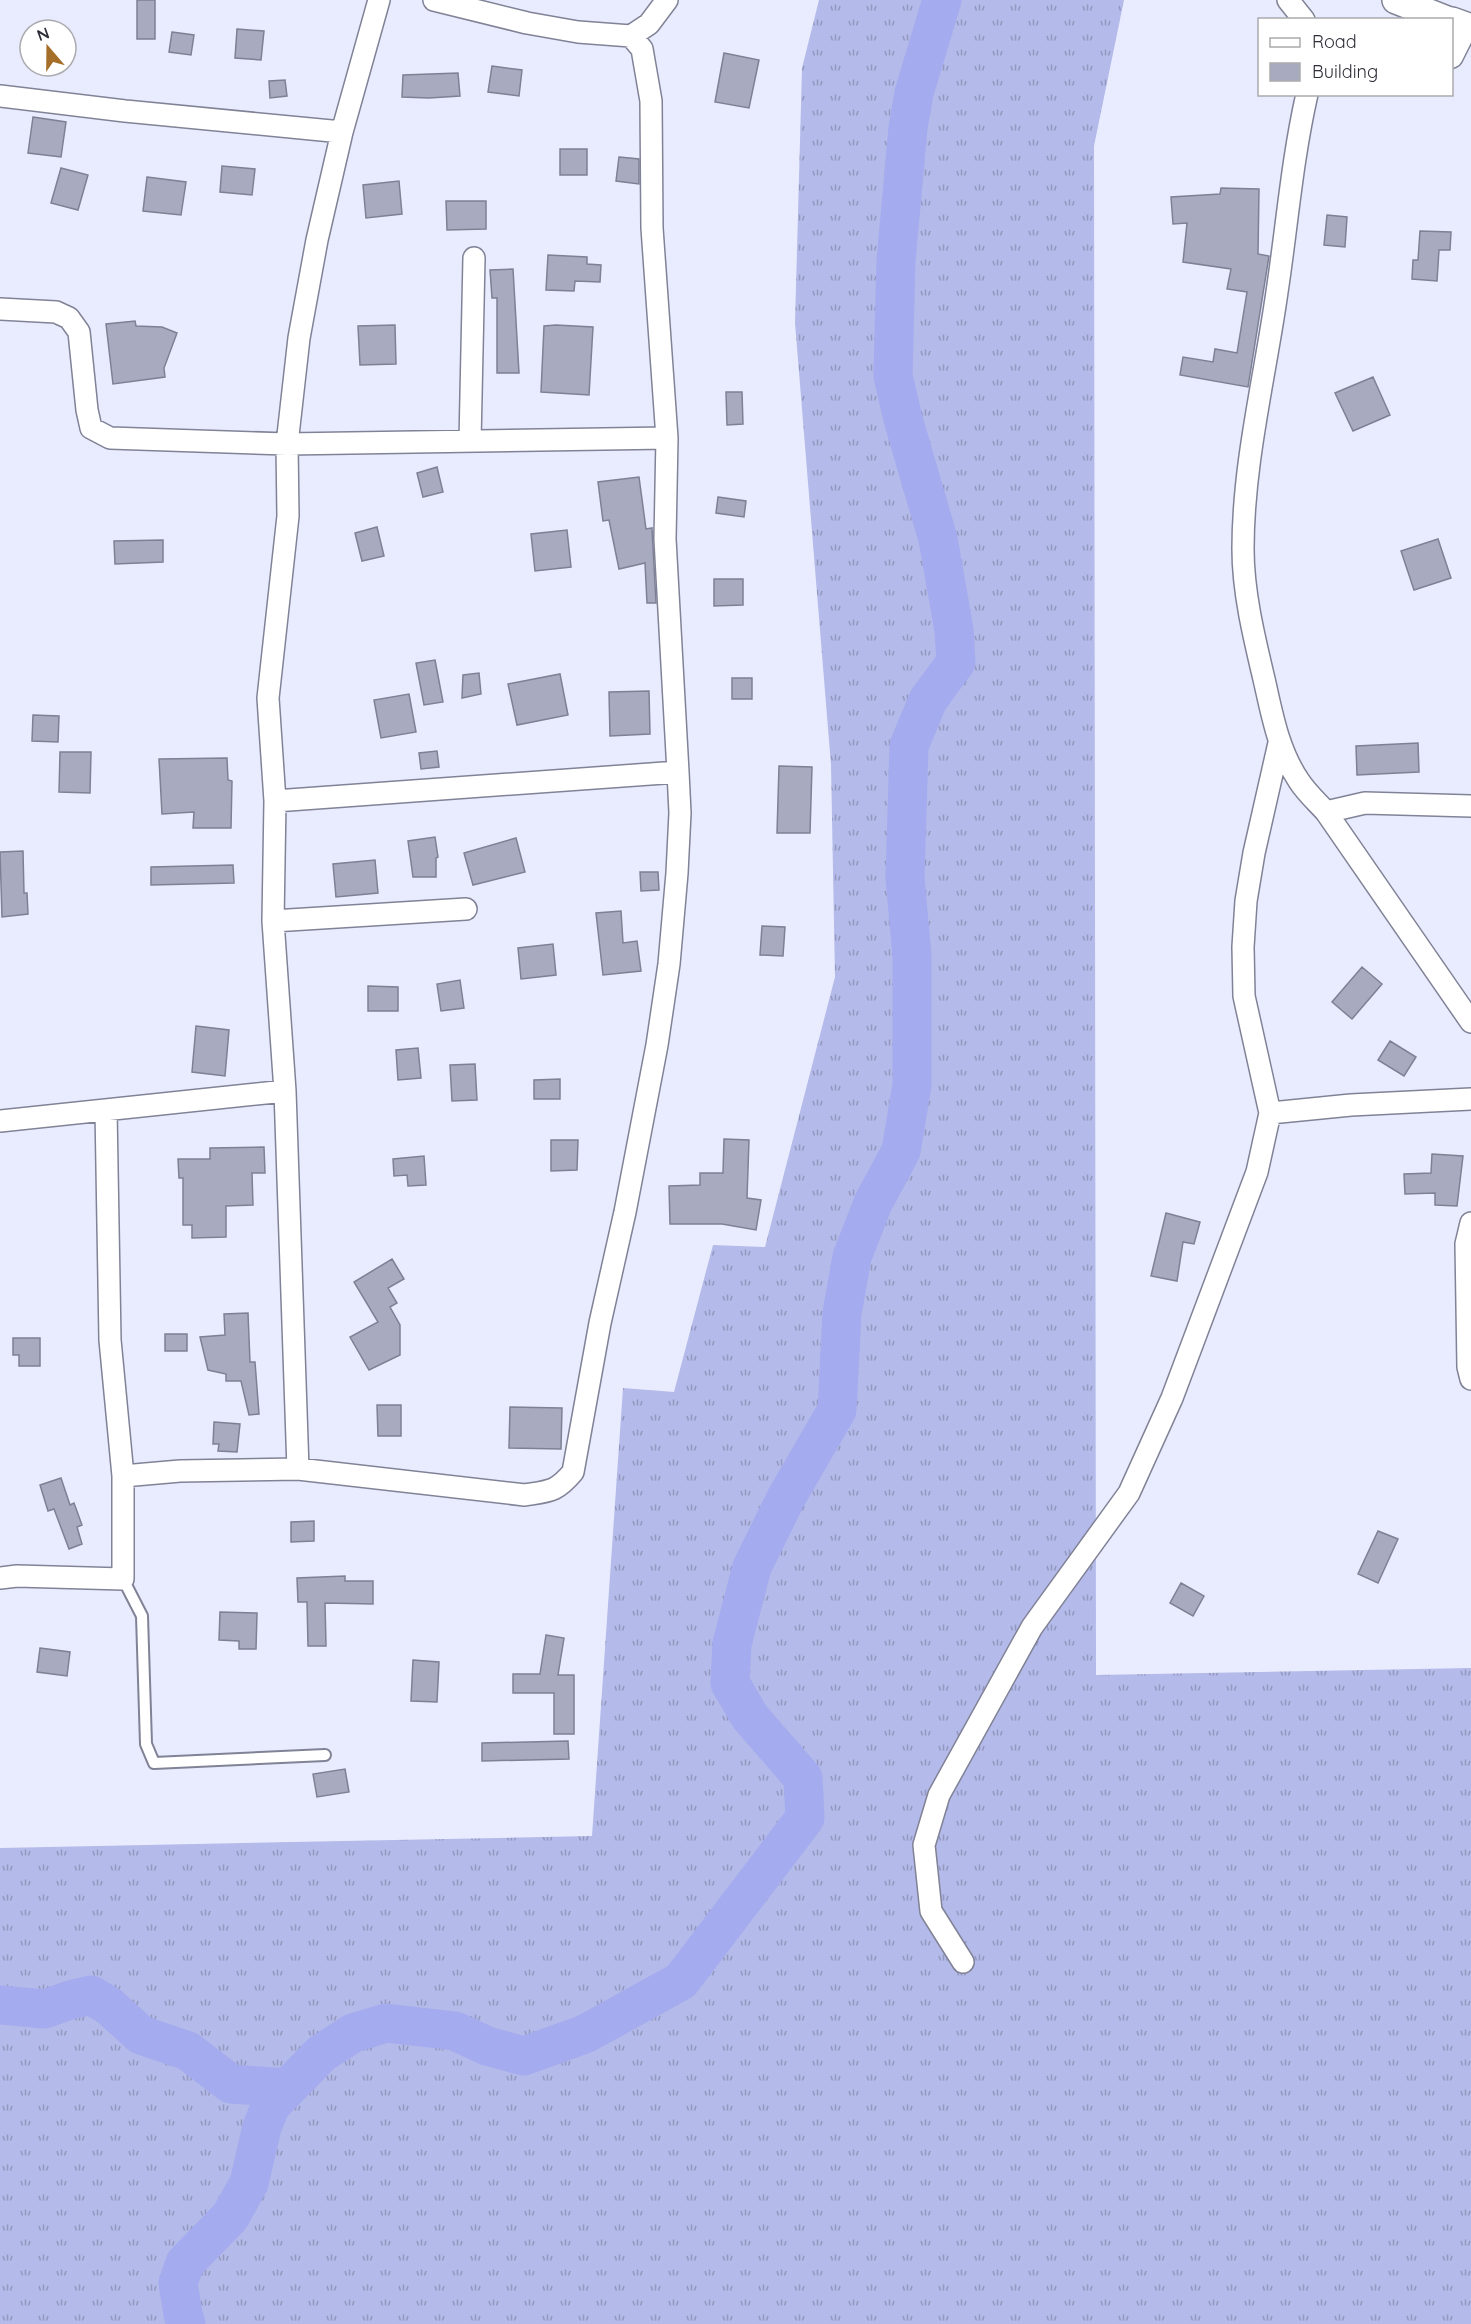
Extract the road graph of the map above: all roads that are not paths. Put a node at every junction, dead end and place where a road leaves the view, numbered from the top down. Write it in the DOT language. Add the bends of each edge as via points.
graph roads {
  1 [pos="379,0"];
  2 [pos="434,0"];
  3 [pos="667,0"];
  4 [pos="1288,0"];
  5 [pos="1396,0"];
  6 [pos="1302,18"];
  7 [pos="1443,18"];
  8 [pos="1459,24"];
  9 [pos="632,36"];
  10 [pos="1453,52"];
  11 [pos="0,96"];
  12 [pos="1307,96"];
  13 [pos="342,132"];
  14 [pos="474,258"];
  15 [pos="0,309"];
  16 [pos="667,438"];
  17 [pos="470,441"];
  18 [pos="287,444"];
  19 [pos="1279,743"];
  20 [pos="678,772"];
  21 [pos="275,801"];
  22 [pos="1471,806"];
  23 [pos="1326,812"];
  24 [pos="466,909"];
  25 [pos="273,921"];
  26 [pos="1471,1022"];
  27 [pos="285,1090"];
  28 [pos="1471,1099"];
  29 [pos="106,1110"];
  30 [pos="1270,1113"];
  31 [pos="0,1121"];
  32 [pos="1471,1223"];
  33 [pos="1471,1379"];
  34 [pos="298,1468"];
  35 [pos="123,1476"];
  36 [pos="0,1578"];
  37 [pos="123,1579"];
  38 [pos="325,1755"];
  39 [pos="963,1962"];
  1 -- 13 [label="street"];
  2 -- 9 [label="street" via="527,23"];
  3 -- 9 [label="street" via="649,24"];
  4 -- 6 [label="street"];
  5 -- 7 [label="street"];
  8 -- 10 [label="street"];
  9 -- 16 [label="street" via="642,49 651,101 652,228"];
  11 -- 13 [label="street"];
  12 -- 19 [label="street" via="1244,499 1246,591"];
  13 -- 18 [label="street" via="299,338"];
  14 -- 17 [label="street"];
  15 -- 18 [label="street" via="56,312 69,318 79,332 91,428 110,438"];
  16 -- 17 [label="street"];
  16 -- 20 [label="street" via="665,539"];
  17 -- 18 [label="street"];
  18 -- 21 [label="street" via="288,516 268,698"];
  19 -- 23 [label="street" via="1300,783"];
  19 -- 30 [label="street" via="1254,853 1243,947 1244,996"];
  20 -- 21 [label="street"];
  20 -- 34 [label="street" via="677,873 659,1033 573,1472 560,1487 525,1495"];
  21 -- 25 [label="street"];
  22 -- 23 [label="street" via="1365,803"];
  23 -- 26 [label="street"];
  24 -- 25 [label="street"];
  25 -- 27 [label="street"];
  27 -- 29 [label="street"];
  27 -- 34 [label="street"];
  28 -- 30 [label="street"];
  29 -- 31 [label="street"];
  29 -- 35 [label="street" via="110,1340"];
  30 -- 39 [label="street" via="1257,1172 1176,1388 1129,1493 1032,1627 939,1795 924,1845 931,1911"];
  32 -- 33 [label="street" via="1466,1244"];
  34 -- 35 [label="street"];
  35 -- 37 [label="street"];
  36 -- 37 [label="street"];
  37 -- 38 [label="lane" via="142,1616 146,1744 154,1763"];
}
